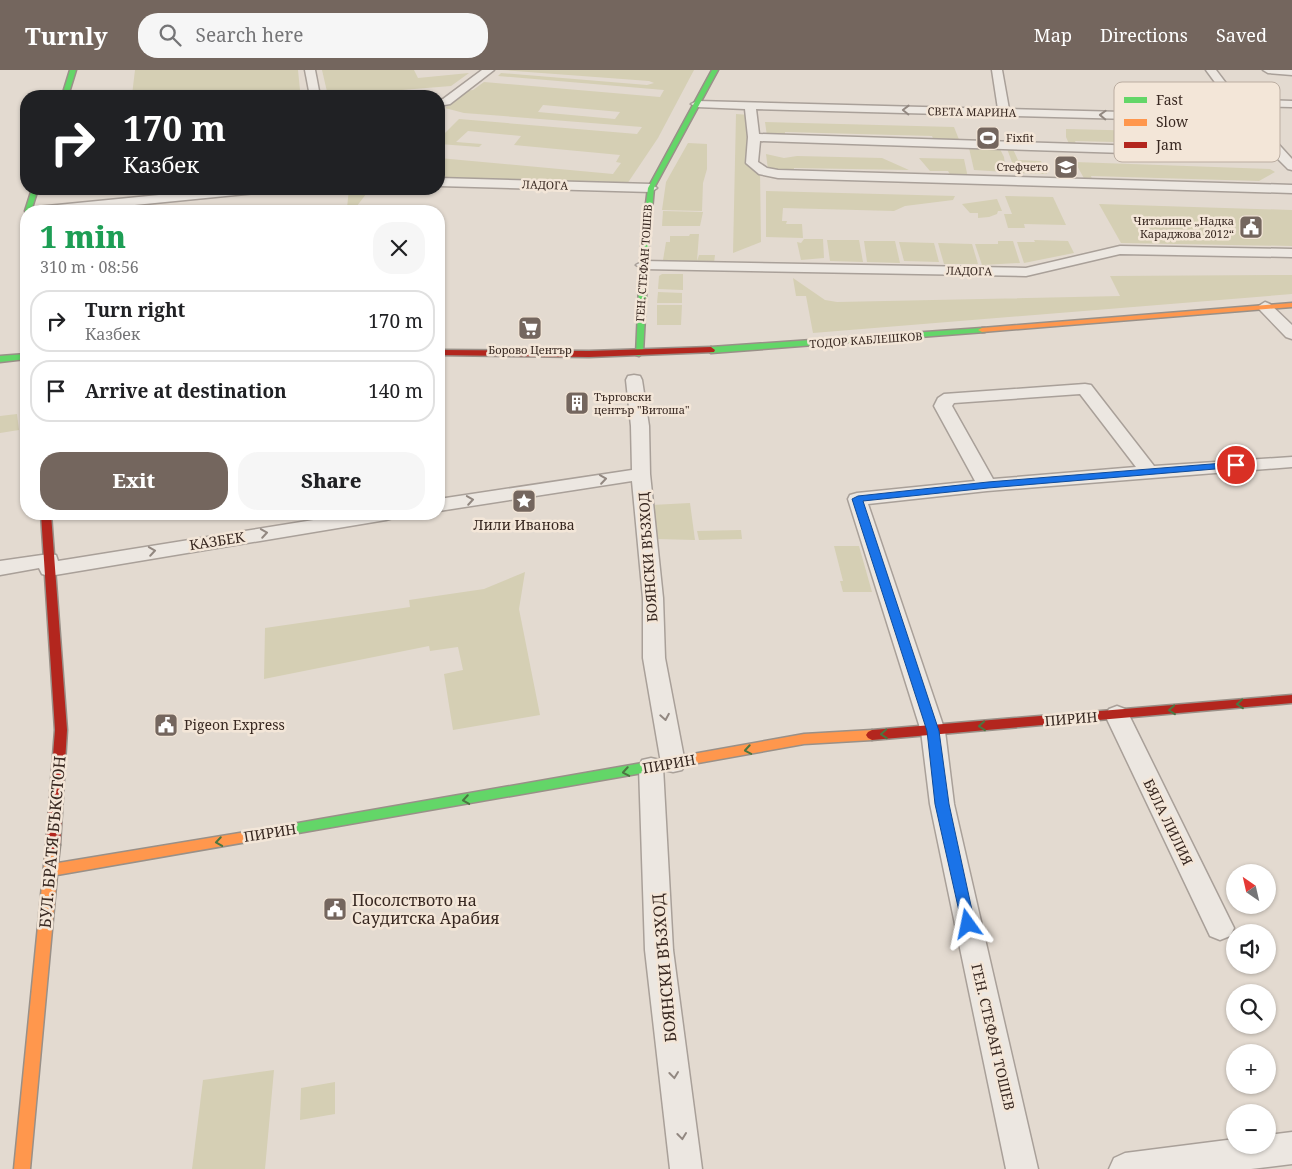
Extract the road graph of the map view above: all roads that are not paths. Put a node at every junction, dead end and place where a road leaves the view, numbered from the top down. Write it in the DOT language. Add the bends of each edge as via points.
graph roads {
  1 [pos="73,70"];
  2 [pos="310,70"];
  3 [pos="489,70"];
  4 [pos="715,70"];
  5 [pos="997,70"];
  6 [pos="1211,70"];
  7 [pos="1268,70"];
  8 [pos="1292,72"];
  9 [pos="1220,82"];
  10 [pos="66,90"];
  11 [pos="314,90"];
  12 [pos="445,102"];
  13 [pos="697,104"];
  14 [pos="750,106"];
  15 [pos="1004,112"];
  16 [pos="1114,115"];
  17 [pos="754,137"];
  18 [pos="1114,149"];
  19 [pos="1281,154"];
  20 [pos="1292,166"];
  21 [pos="445,182"];
  22 [pos="651,188"];
  23 [pos="1292,189"];
  24 [pos="196,195"];
  25 [pos="97,205"];
  26 [pos="1292,253"];
  27 [pos="643,265"];
  28 [pos="1292,305"];
  29 [pos="1265,308"];
  30 [pos="1292,334"];
  31 [pos="445,353"];
  32 [pos="639,353"];
  33 [pos="20,358"];
  34 [pos="0,360"];
  35 [pos="634,380"];
  36 [pos="1292,462"];
  37 [pos="1149,472"];
  38 [pos="641,474"];
  39 [pos="988,485"];
  40 [pos="445,504"];
  41 [pos="46,520"];
  42 [pos="346,520"];
  43 [pos="49,564"];
  44 [pos="0,568"];
  45 [pos="1292,699"];
  46 [pos="1117,715"];
  47 [pos="933,731"];
  48 [pos="662,765"];
  49 [pos="51,870"];
  50 [pos="1220,928"];
  51 [pos="1292,1148"];
  52 [pos="22,1169"];
  53 [pos="686,1169"];
  54 [pos="1022,1169"];
  55 [pos="1125,1169"];
  1 -- 10 [label="street"];
  2 -- 11 [label="street"];
  3 -- 12 [label="street"];
  4 -- 13 [label="street, ГЕН. СТЕФАН ТОШЕВ"];
  5 -- 15 [label="street"];
  6 -- 9 [label="street"];
  7 -- 8 [label="street"];
  13 -- 14 [label="street, СВЕТА МАРИНА"];
  13 -- 22 [label="street, ГЕН. СТЕФАН ТОШЕВ"];
  15 -- 14 [label="street, СВЕТА МАРИНА, one-way"];
  14 -- 17 [label="street"];
  16 -- 15 [label="street, СВЕТА МАРИНА, one-way"];
  17 -- 18 [label="street"];
  17 -- 23 [label="street" via="752,163 763,171 778,174"];
  19 -- 20 [label="street"];
  21 -- 22 [label="street, ЛАДОГА"];
  22 -- 27 [label="street, ГЕН. СТЕФАН ТОШЕВ"];
  24 -- 25 [label="street"];
  26 -- 27 [label="street, ЛАДОГА" via="1120,250 1026,272"];
  27 -- 32 [label="street, ГЕН. СТЕФАН ТОШЕВ"];
  28 -- 29 [label="street, ТОДОР КАБЛЕШКОВ"];
  29 -- 30 [label="street"];
  29 -- 32 [label="street, ТОДОР КАБЛЕШКОВ" via="841,342"];
  31 -- 32 [label="street, ТОДОР КАБЛЕШКОВ"];
  33 -- 34 [label="street"];
  35 -- 38 [label="street, БОЯНСКИ ВЪЗХОД" via="640,426"];
  36 -- 37 [label="street"];
  37 -- 39 [label="street"];
  37 -- 39 [label="street" via="1086,389 950,398 943,406"];
  40 -- 38 [label="street, one-way"];
  38 -- 48 [label="street, БОЯНСКИ ВЪЗХОД, one-way" via="653,593"];
  39 -- 47 [label="street, ГЕН. СТЕФАН ТОШЕВ" via="858,499"];
  41 -- 43 [label="street, БУЛ. БРАТЯ БЪКСТОН"];
  43 -- 42 [label="street, КАЗБЕК, one-way"];
  43 -- 44 [label="street, КАЗБЕК"];
  43 -- 49 [label="street, БУЛ. БРАТЯ БЪКСТОН" via="61,730"];
  45 -- 46 [label="street, ПИРИН, one-way"];
  46 -- 47 [label="street, ПИРИН, one-way"];
  46 -- 50 [label="street, БЯЛА ЛИЛИЯ"];
  47 -- 48 [label="street, ПИРИН, one-way" via="804,739"];
  47 -- 54 [label="street, ГЕН. СТЕФАН ТОШЕВ" via="942,804"];
  48 -- 49 [label="street, ПИРИН, one-way"];
  48 -- 53 [label="street, БОЯНСКИ ВЪЗХОД, one-way" via="659,950"];
  49 -- 52 [label="street, БУЛ. БРАТЯ БЪКСТОН"];
  51 -- 55 [label="street"];
}
